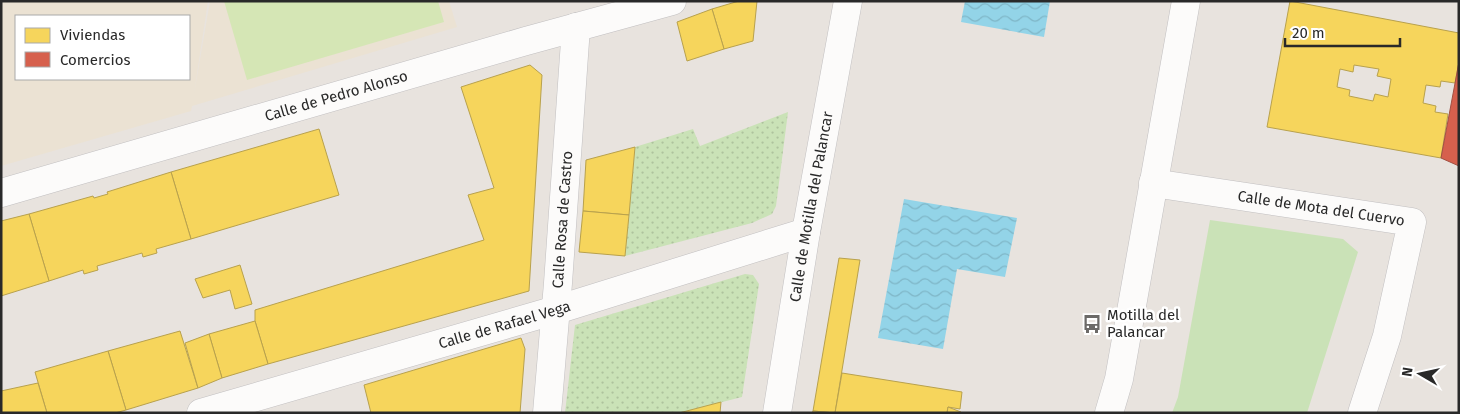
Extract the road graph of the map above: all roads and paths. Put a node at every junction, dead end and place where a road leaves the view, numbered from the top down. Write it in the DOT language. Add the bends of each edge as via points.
graph roads {
  1 [pos="672,1"];
  2 [pos="848,1"];
  3 [pos="1186,1"];
  4 [pos="576,27"];
  5 [pos="1153,183"];
  6 [pos="1,192"];
  7 [pos="806,232"];
  8 [pos="556,310"];
  9 [pos="201,413"];
  10 [pos="547,413"];
  11 [pos="777,413"];
  12 [pos="1109,413"];
  13 [pos="1362,413"];
  1 -- 4 [label="street, Calle de Pedro Alonso"];
  2 -- 7 [label="street, Calle de Motilla del Palancar"];
  3 -- 5 [label="street"];
  4 -- 6 [label="street, Calle de Pedro Alonso"];
  4 -- 8 [label="street, Calle Rosa de Castro"];
  5 -- 12 [label="street" via="1119,379"];
  5 -- 13 [label="street, Calle de Mota del Cuervo" via="1412,222 1387,336"];
  7 -- 8 [label="street, Calle de Rafael Vega"];
  7 -- 11 [label="street, Calle de Motilla del Palancar"];
  8 -- 9 [label="street, Calle de Rafael Vega"];
  8 -- 10 [label="street, Calle Rosa de Castro"];
}
